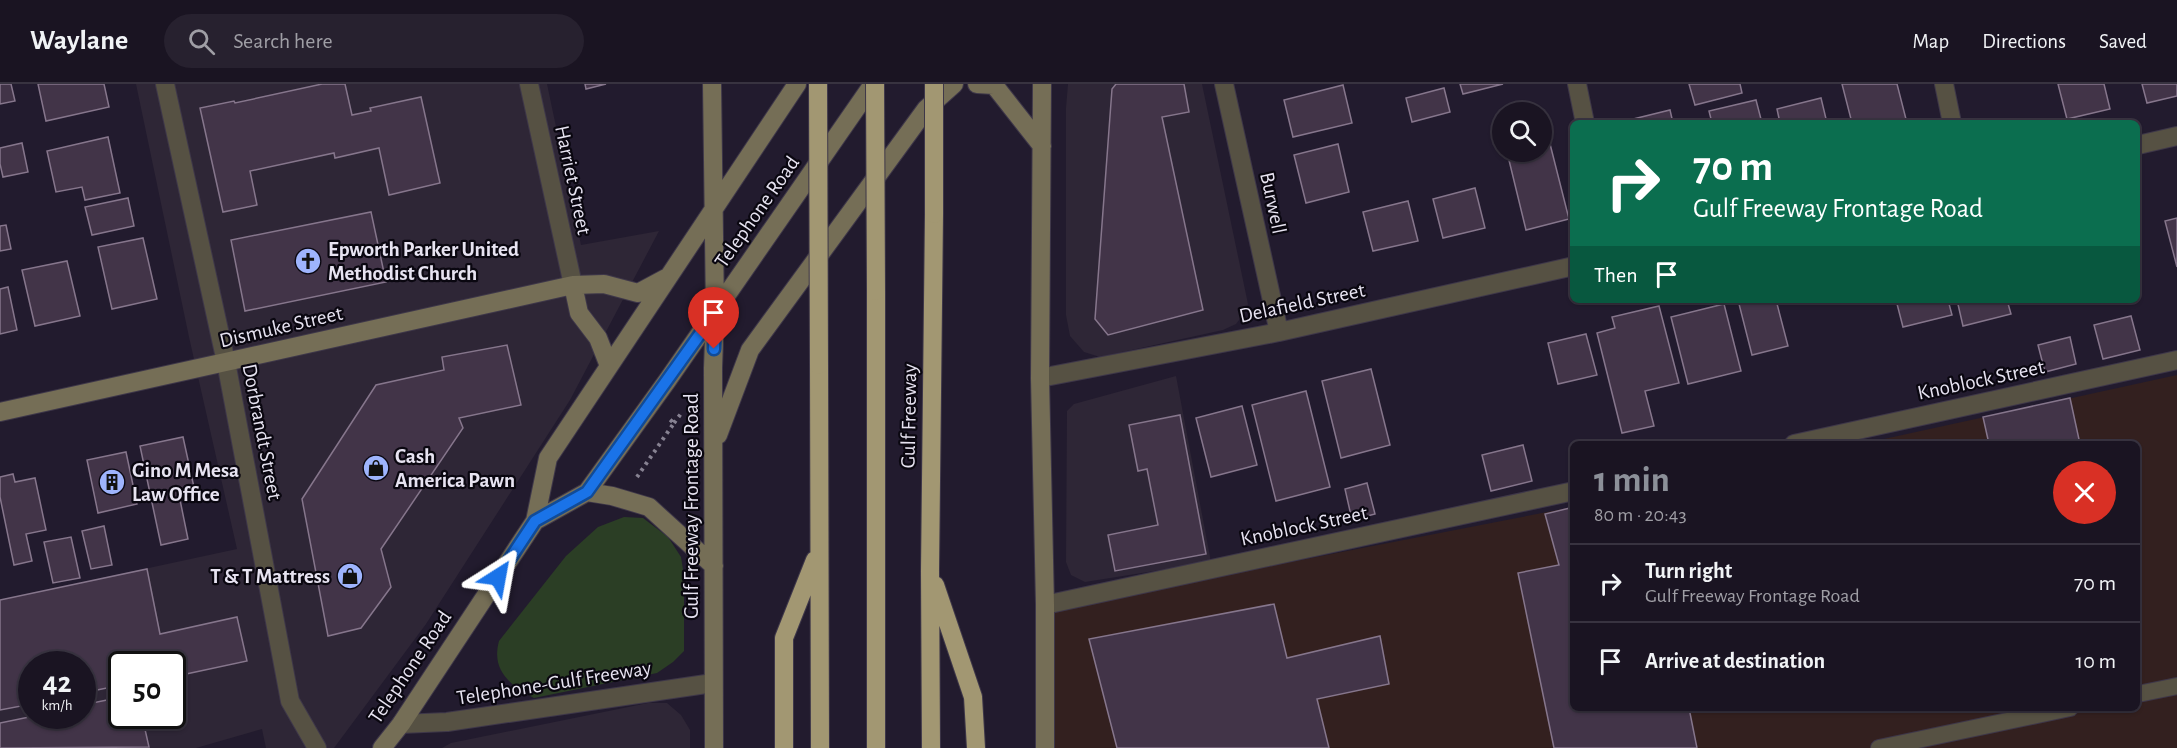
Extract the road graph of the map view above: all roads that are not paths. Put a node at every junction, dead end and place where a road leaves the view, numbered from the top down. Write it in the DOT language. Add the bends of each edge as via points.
graph roads {
  1 [pos="165,84"];
  2 [pos="529,84"];
  3 [pos="712,84"];
  4 [pos="798,84"];
  5 [pos="818,84"];
  6 [pos="874,84"];
  7 [pos="934,84"];
  8 [pos="954,84"];
  9 [pos="977,84"];
  10 [pos="1042,84"];
  11 [pos="1224,84"];
  12 [pos="1577,84"];
  13 [pos="1944,84"];
  14 [pos="1584,120"];
  15 [pos="1951,120"];
  16 [pos="2177,136"];
  17 [pos="2140,145"];
  18 [pos="1042,146"];
  19 [pos="714,208"];
  20 [pos="1570,267"];
  21 [pos="667,278"];
  22 [pos="573,285"];
  23 [pos="715,313"];
  24 [pos="1279,332"];
  25 [pos="2177,360"];
  26 [pos="226,362"];
  27 [pos="609,366"];
  28 [pos="1040,378"];
  29 [pos="0,412"];
  30 [pos="1808,441"];
  31 [pos="714,445"];
  32 [pos="587,492"];
  33 [pos="1570,492"];
  34 [pos="535,521"];
  35 [pos="819,550"];
  36 [pos="714,566"];
  37 [pos="930,571"];
  38 [pos="1045,604"];
  39 [pos="713,683"];
  40 [pos="2177,686"];
  41 [pos="2140,694"];
  42 [pos="2056,711"];
  43 [pos="401,724"];
  44 [pos="316,748"];
  45 [pos="382,748"];
  46 [pos="714,748"];
  47 [pos="784,748"];
  48 [pos="820,748"];
  49 [pos="876,748"];
  50 [pos="931,748"];
  51 [pos="976,748"];
  52 [pos="1045,748"];
  53 [pos="1879,748"];
  1 -- 26 [label="street, Dorbrandt Street"];
  2 -- 22 [label="street, Harriet Street"];
  3 -- 19 [label="main road, Gulf Freeway Frontage Road"];
  4 -- 19 [label="main road, Telephone Road"];
  5 -- 35 [label="highway, bridge"];
  6 -- 23 [label="main road, Telephone Road"];
  6 -- 49 [label="highway, Gulf Freeway, bridge"];
  7 -- 37 [label="highway, Gulf Freeway, bridge"];
  8 -- 31 [label="main road" via="926,109 750,350"];
  9 -- 18 [label="main road" via="994,85"];
  10 -- 18 [label="main road"];
  11 -- 24 [label="street, Burwell"];
  12 -- 14 [label="street"];
  13 -- 15 [label="street"];
  16 -- 17 [label="street"];
  18 -- 28 [label="main road"];
  19 -- 21 [label="main road, Telephone Road"];
  19 -- 23 [label="main road, Gulf Freeway Frontage Road"];
  20 -- 24 [label="street, Delafield Street"];
  21 -- 22 [label="main road, Dismuke Street" via="638,293 604,284"];
  21 -- 27 [label="main road, Telephone Road"];
  22 -- 26 [label="main road, Dismuke Street"];
  22 -- 27 [label="main road" via="579,313 598,338"];
  23 -- 31 [label="main road, Gulf Freeway Frontage Road"];
  23 -- 32 [label="main road, Telephone Road"];
  24 -- 28 [label="street, Delafield Street"];
  25 -- 30 [label="street, Knoblock Street"];
  26 -- 29 [label="main road, Dismuke Street"];
  26 -- 44 [label="street, Dorbrandt Street" via="290,701"];
  27 -- 34 [label="main road, Telephone Road" via="548,458"];
  28 -- 38 [label="main road"];
  31 -- 36 [label="main road, Gulf Freeway Frontage Road"];
  32 -- 34 [label="main road, Telephone Road"];
  32 -- 36 [label="main road" via="649,507"];
  33 -- 38 [label="street, Knoblock Street"];
  34 -- 43 [label="main road, Telephone Road"];
  35 -- 47 [label="highway" via="784,638"];
  35 -- 48 [label="highway"];
  36 -- 39 [label="main road, Gulf Freeway Frontage Road"];
  37 -- 50 [label="highway, Gulf Freeway"];
  37 -- 51 [label="highway" via="973,697"];
  38 -- 52 [label="main road"];
  39 -- 43 [label="street, Telephone-Gulf Freeway" via="447,722"];
  39 -- 46 [label="main road, Gulf Freeway Frontage Road"];
  40 -- 41 [label="lane"];
  42 -- 53 [label="lane"];
  43 -- 45 [label="main road, Telephone Road"];
}
